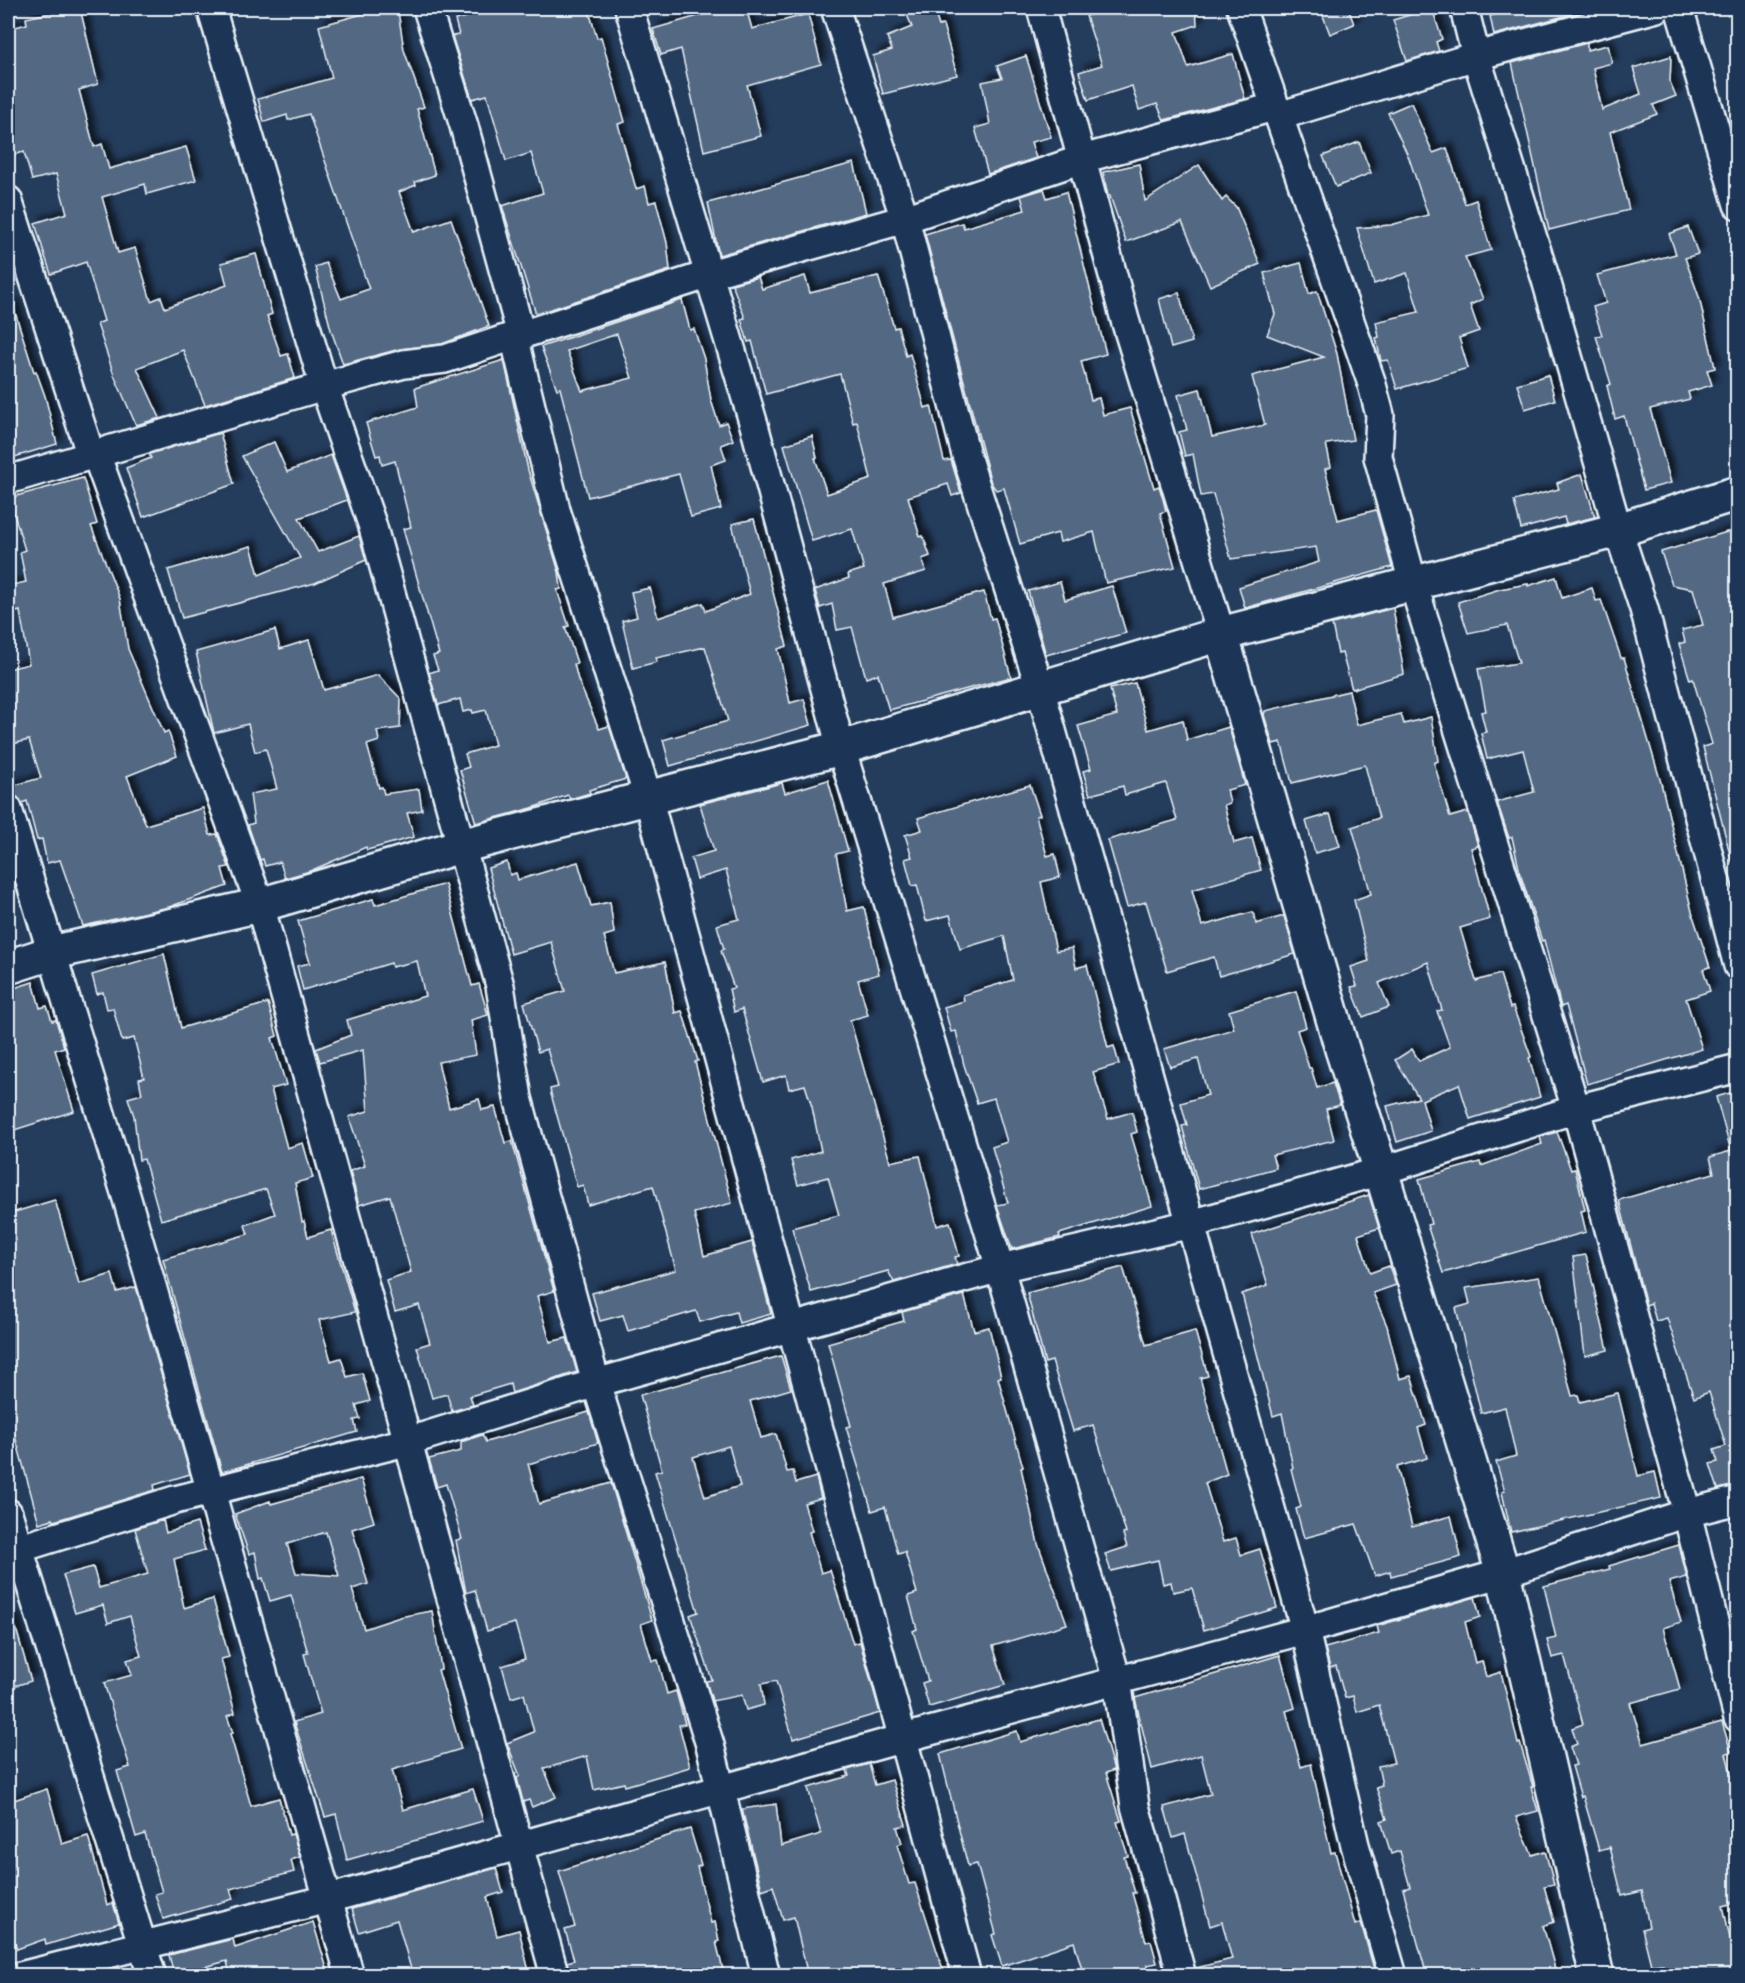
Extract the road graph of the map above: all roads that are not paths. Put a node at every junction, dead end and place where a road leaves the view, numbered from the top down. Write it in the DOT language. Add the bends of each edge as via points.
graph roads {
  1 [pos="211,8"];
  2 [pos="427,8"];
  3 [pos="629,8"];
  4 [pos="835,8"];
  5 [pos="1041,8"];
  6 [pos="1241,8"];
  7 [pos="1464,8"];
  8 [pos="1657,8"];
  9 [pos="1679,8"];
  10 [pos="1476,56"];
  11 [pos="1276,112"];
  12 [pos="1082,159"];
  13 [pos="8,200"];
  14 [pos="1737,205"];
  15 [pos="905,219"];
  16 [pos="710,274"];
  17 [pos="517,336"];
  18 [pos="324,386"];
  19 [pos="93,455"];
  20 [pos="8,480"];
  21 [pos="1737,493"];
  22 [pos="1618,530"];
  23 [pos="1413,583"];
  24 [pos="1221,634"];
  25 [pos="1040,688"];
  26 [pos="841,748"];
  27 [pos="648,797"];
  28 [pos="8,809"];
  29 [pos="461,846"];
  30 [pos="260,905"];
  31 [pos="51,953"];
  32 [pos="1737,966"];
  33 [pos="8,967"];
  34 [pos="1737,1068"];
  35 [pos="1576,1109"];
  36 [pos="1382,1171"];
  37 [pos="1191,1224"];
  38 [pos="999,1268"];
  39 [pos="791,1329"];
  40 [pos="596,1383"];
  41 [pos="406,1442"];
  42 [pos="212,1492"];
  43 [pos="1737,1500"];
  44 [pos="8,1513"];
  45 [pos="1687,1513"];
  46 [pos="13,1551"];
  47 [pos="1503,1573"];
  48 [pos="1305,1630"];
  49 [pos="1117,1680"];
  50 [pos="1737,1718"];
  51 [pos="903,1738"];
  52 [pos="719,1791"];
  53 [pos="518,1846"];
  54 [pos="328,1899"];
  55 [pos="145,1945"];
  56 [pos="20,1976"];
  57 [pos="152,1976"];
  58 [pos="350,1976"];
  59 [pos="555,1976"];
  60 [pos="766,1976"];
  61 [pos="967,1976"];
  62 [pos="1182,1976"];
  63 [pos="1393,1976"];
  64 [pos="1598,1976"];
  1 -- 18 [label="street"];
  2 -- 17 [label="street" via="464,126"];
  3 -- 16 [label="street"];
  4 -- 15 [label="street"];
  5 -- 12 [label="street"];
  6 -- 11 [label="street"];
  7 -- 10 [label="street"];
  8 -- 10 [label="street"];
  9 -- 14 [label="street"];
  10 -- 11 [label="street"];
  10 -- 22 [label="street"];
  11 -- 12 [label="street"];
  11 -- 23 [label="street" via="1371,381 1380,415 1378,458"];
  12 -- 15 [label="street"];
  12 -- 24 [label="street" via="1125,320"];
  13 -- 19 [label="street"];
  15 -- 16 [label="street"];
  15 -- 25 [label="street" via="966,455"];
  16 -- 17 [label="street"];
  16 -- 26 [label="street"];
  17 -- 18 [label="street" via="446,359 404,364"];
  17 -- 27 [label="street" via="555,510"];
  18 -- 19 [label="street"];
  18 -- 29 [label="street" via="372,524"];
  19 -- 20 [label="street"];
  19 -- 30 [label="street"];
  21 -- 22 [label="street"];
  22 -- 23 [label="street"];
  22 -- 32 [label="street" via="1644,609"];
  23 -- 24 [label="street"];
  23 -- 35 [label="street"];
  24 -- 25 [label="street"];
  24 -- 36 [label="street" via="1342,1049"];
  25 -- 26 [label="street"];
  25 -- 37 [label="street"];
  26 -- 27 [label="street"];
  26 -- 38 [label="street"];
  27 -- 29 [label="street"];
  27 -- 39 [label="street"];
  28 -- 31 [label="street"];
  29 -- 30 [label="street"];
  29 -- 40 [label="street" via="500,986 518,1098"];
  30 -- 31 [label="street"];
  30 -- 41 [label="street"];
  31 -- 33 [label="street"];
  31 -- 42 [label="street"];
  34 -- 35 [label="street"];
  35 -- 36 [label="street"];
  35 -- 45 [label="street"];
  36 -- 37 [label="street"];
  36 -- 47 [label="street"];
  37 -- 38 [label="street"];
  37 -- 48 [label="street"];
  38 -- 39 [label="street"];
  38 -- 49 [label="street"];
  39 -- 40 [label="street"];
  39 -- 51 [label="street"];
  40 -- 41 [label="street"];
  40 -- 52 [label="street" via="710,1745"];
  41 -- 42 [label="street"];
  41 -- 53 [label="street"];
  42 -- 46 [label="street"];
  42 -- 54 [label="street"];
  43 -- 45 [label="street"];
  44 -- 46 [label="street"];
  45 -- 47 [label="street"];
  45 -- 50 [label="street"];
  46 -- 55 [label="street"];
  47 -- 48 [label="street"];
  47 -- 64 [label="street"];
  48 -- 49 [label="street"];
  48 -- 63 [label="street" via="1355,1845"];
  49 -- 51 [label="street"];
  49 -- 62 [label="street" via="1135,1806"];
  51 -- 52 [label="street"];
  51 -- 61 [label="street"];
  52 -- 53 [label="street"];
  52 -- 60 [label="street"];
  53 -- 54 [label="street"];
  53 -- 59 [label="street"];
  54 -- 55 [label="street"];
  54 -- 58 [label="street"];
  55 -- 56 [label="street"];
  55 -- 57 [label="street"];
}
